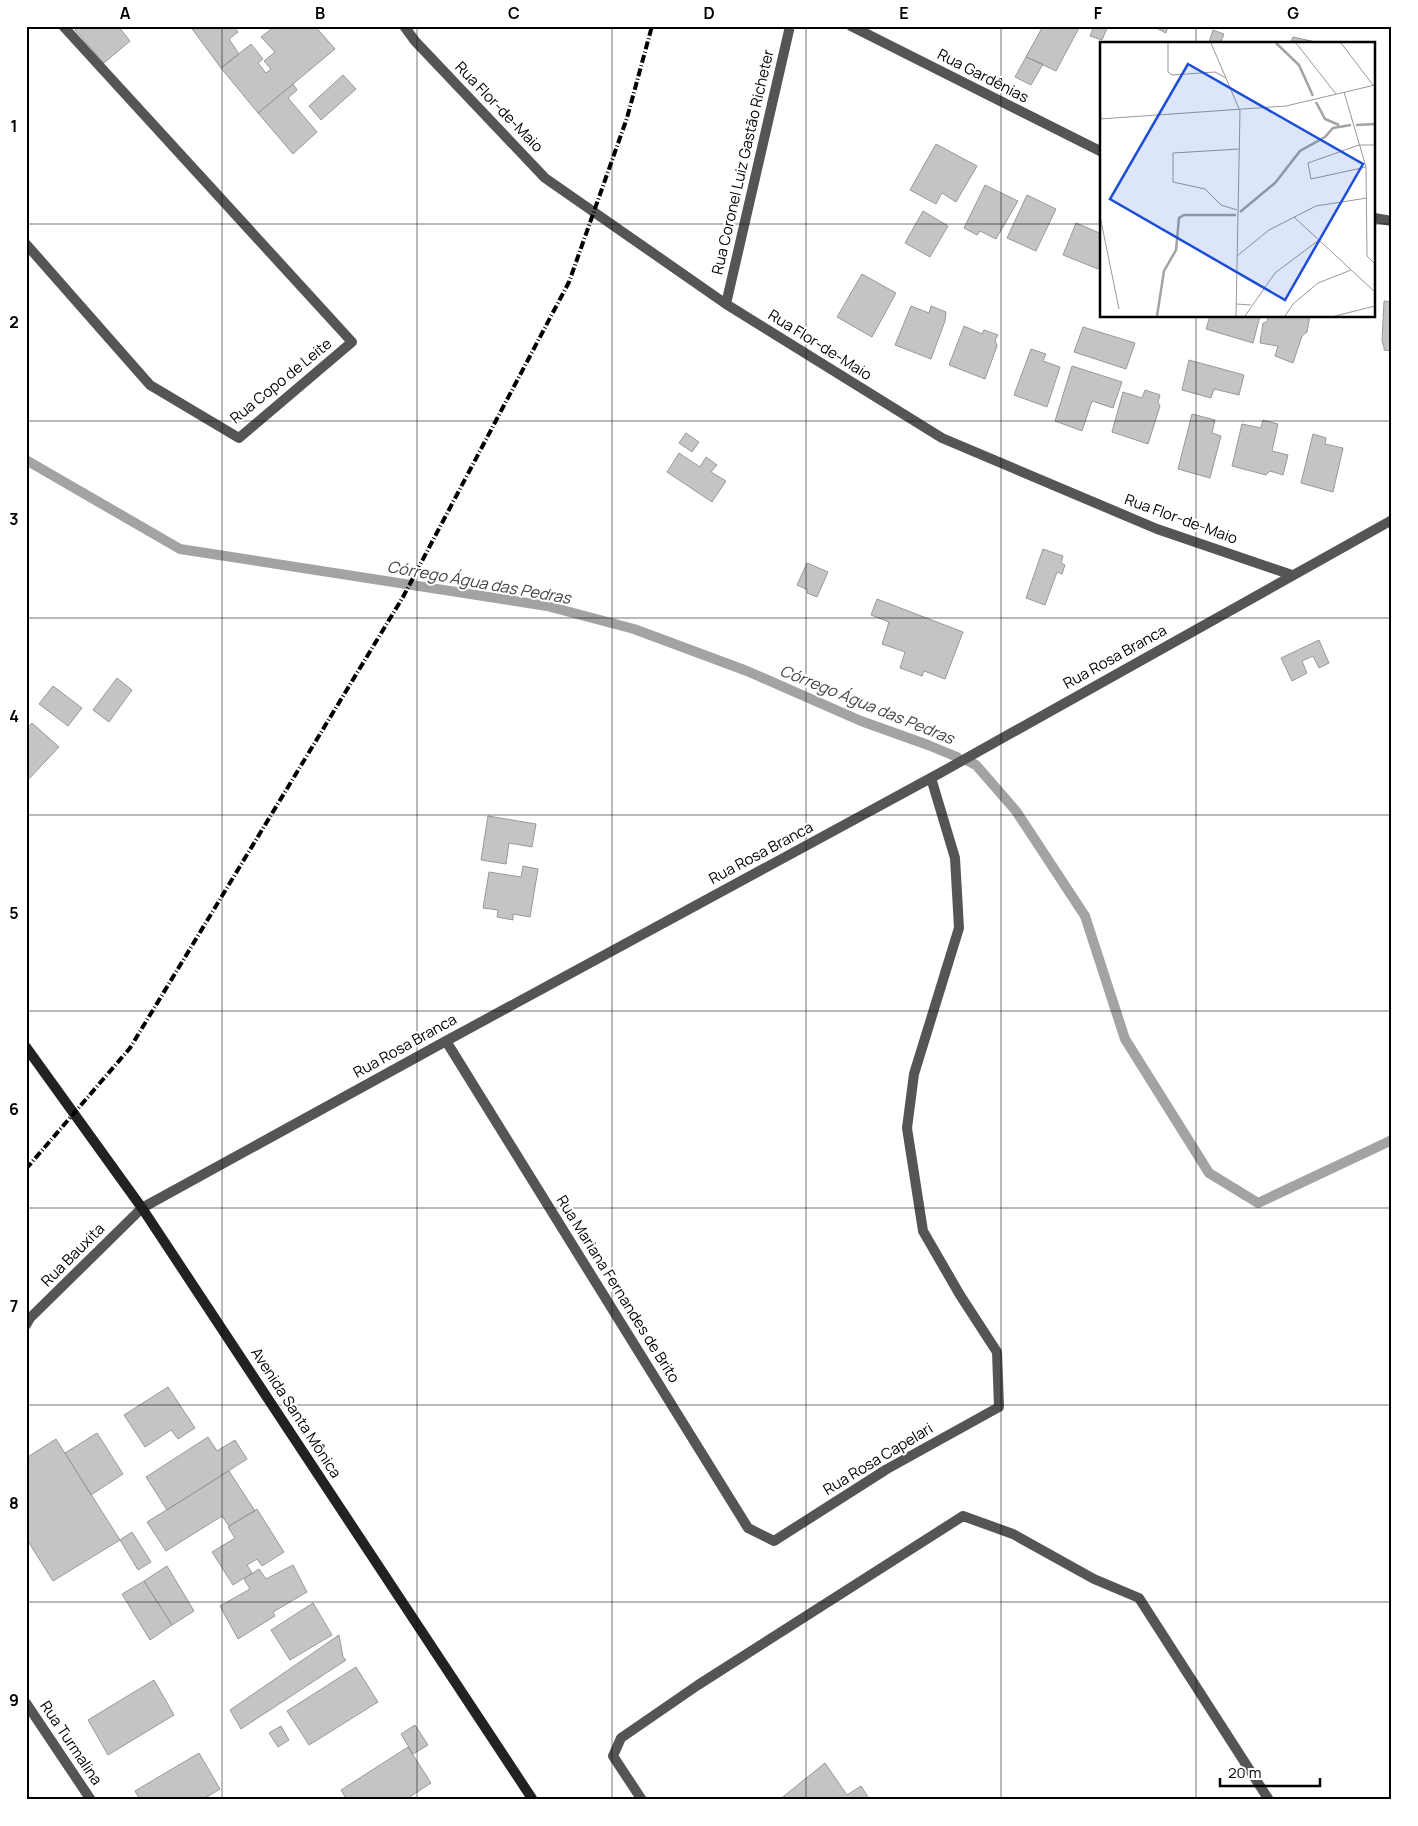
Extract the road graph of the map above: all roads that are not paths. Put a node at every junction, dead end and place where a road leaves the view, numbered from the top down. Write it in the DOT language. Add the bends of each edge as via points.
graph roads {
  1 [pos="62,26"];
  2 [pos="404,26"];
  3 [pos="790,26"];
  4 [pos="851,26"];
  5 [pos="1100,151"];
  6 [pos="1376,218"];
  7 [pos="1392,221"];
  8 [pos="26,244"];
  9 [pos="726,304"];
  10 [pos="1392,520"];
  11 [pos="1292,575"];
  12 [pos="931,778"];
  13 [pos="446,1041"];
  14 [pos="26,1047"];
  15 [pos="142,1208"];
  16 [pos="26,1325"];
  17 [pos="774,1541"];
  18 [pos="26,1703"];
  19 [pos="91,1800"];
  20 [pos="533,1800"];
  21 [pos="642,1800"];
  22 [pos="1268,1800"];
  1 -- 8 [label="street, Rua Copo de Leite" via="352,342 239,438 150,385"];
  2 -- 9 [label="street, Rua Flor-de-Maio" via="545,178"];
  3 -- 9 [label="street, Rua Coronel Luiz Gastão Richeter"];
  4 -- 5 [label="street, Rua Gardênias"];
  6 -- 7 [label="street"];
  9 -- 11 [label="street, Rua Flor-de-Maio" via="942,438 1157,529"];
  10 -- 11 [label="street, Rua Rosa Branca"];
  11 -- 12 [label="street, Rua Rosa Branca"];
  12 -- 13 [label="street, Rua Rosa Branca"];
  12 -- 17 [label="street, Rua Rosa Capelari" via="955,858 959,928 914,1074 907,1128 923,1231 997,1352 999,1407 886,1469"];
  13 -- 15 [label="street, Rua Rosa Branca"];
  13 -- 17 [label="street, Rua Mariana Fernandes de Brito" via="748,1528"];
  14 -- 15 [label="street, Avenida Santa Mônica"];
  15 -- 16 [label="street, Rua Bauxita"];
  15 -- 20 [label="street, Avenida Santa Mônica"];
  18 -- 19 [label="street, Rua Turmalina"];
  21 -- 22 [label="street" via="613,1756 621,1738 698,1685 964,1516 1013,1534 1094,1579 1139,1598"];
}
